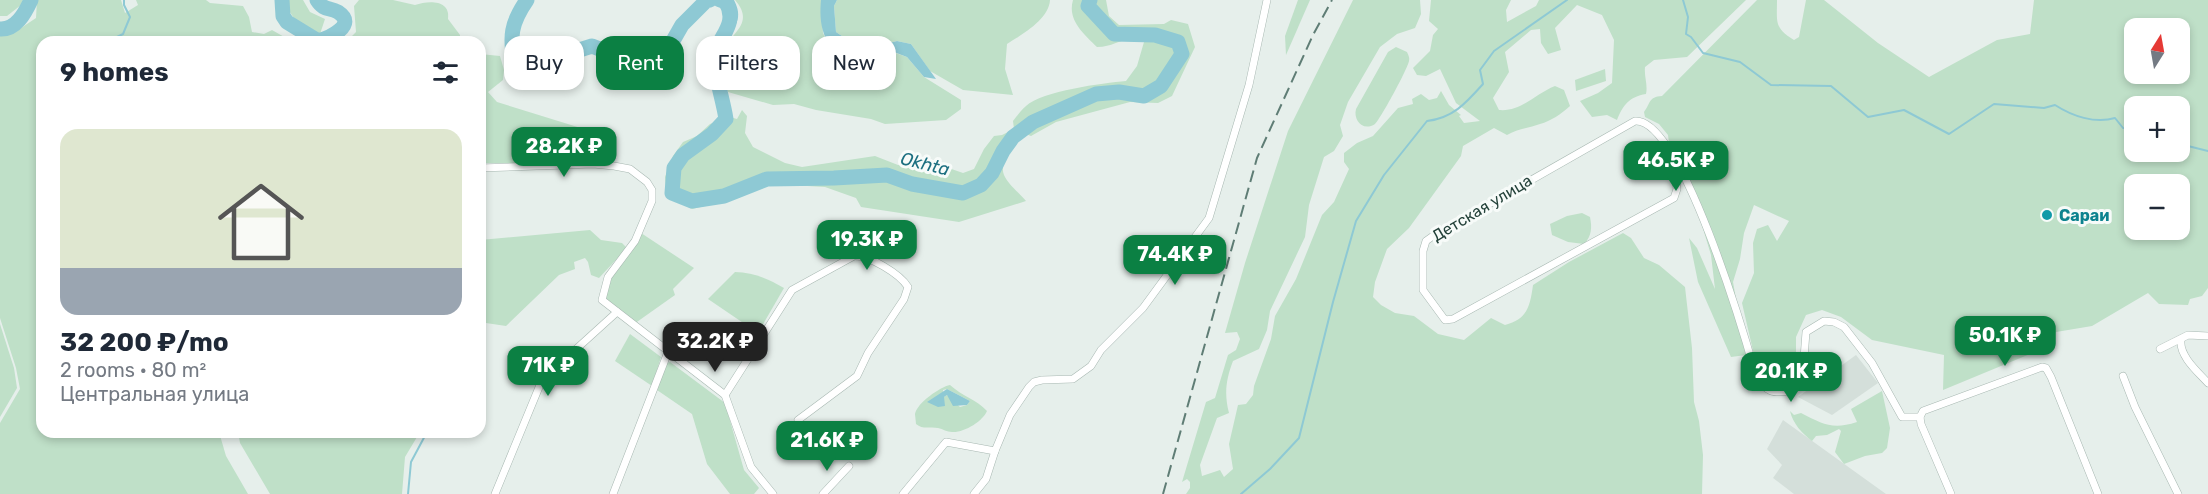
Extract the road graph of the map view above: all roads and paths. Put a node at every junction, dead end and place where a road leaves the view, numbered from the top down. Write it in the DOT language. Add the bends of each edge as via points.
graph roads {
  1 [pos="1268,0"];
  2 [pos="1674,160"];
  3 [pos="486,168"];
  4 [pos="617,312"];
  5 [pos="2208,336"];
  6 [pos="2181,340"];
  7 [pos="2160,349"];
  8 [pos="668,352"];
  9 [pos="2122,376"];
  10 [pos="2208,383"];
  11 [pos="725,395"];
  12 [pos="1920,417"];
  13 [pos="798,420"];
  14 [pos="994,450"];
  15 [pos="849,466"];
  16 [pos="1949,490"];
  17 [pos="769,493"];
  18 [pos="495,494"];
  19 [pos="613,494"];
  20 [pos="823,494"];
  21 [pos="903,494"];
  22 [pos="974,494"];
  23 [pos="2098,494"];
  24 [pos="2178,494"];
  1 -- 14 [label="street" via="1250,85 1209,218 1143,308 1101,350 1091,366 1073,378 1034,382 1029,387 1010,415"];
  2 -- 2 [label="street, Детская улица" via="1674,198 1454,319 1445,320 1424,294 1426,241 1635,121 1652,128"];
  2 -- 12 [label="street" via="1701,212 1763,387 1773,393 1792,391 1803,371 1806,333 1824,321 1834,322 1844,327 1872,363 1902,417"];
  3 -- 4 [label="street" via="593,164 630,169 647,182 652,201 635,241 612,269 605,286 602,300"];
  4 -- 8 [label="street"];
  4 -- 18 [label="street" via="542,380"];
  5 -- 6 [label="street" via="2188,335"];
  6 -- 7 [label="street"];
  6 -- 10 [label="street" via="2184,355"];
  8 -- 11 [label="street"];
  8 -- 19 [label="street"];
  9 -- 24 [label="street"];
  11 -- 13 [label="street" via="792,290 862,255 903,279 908,287 904,299 857,376"];
  11 -- 17 [label="street" via="751,467"];
  12 -- 16 [label="street"];
  12 -- 23 [label="street" via="1931,407 2046,368"];
  14 -- 21 [label="street" via="946,442"];
  14 -- 22 [label="street" via="986,479"];
  15 -- 20 [label="street"];
}
